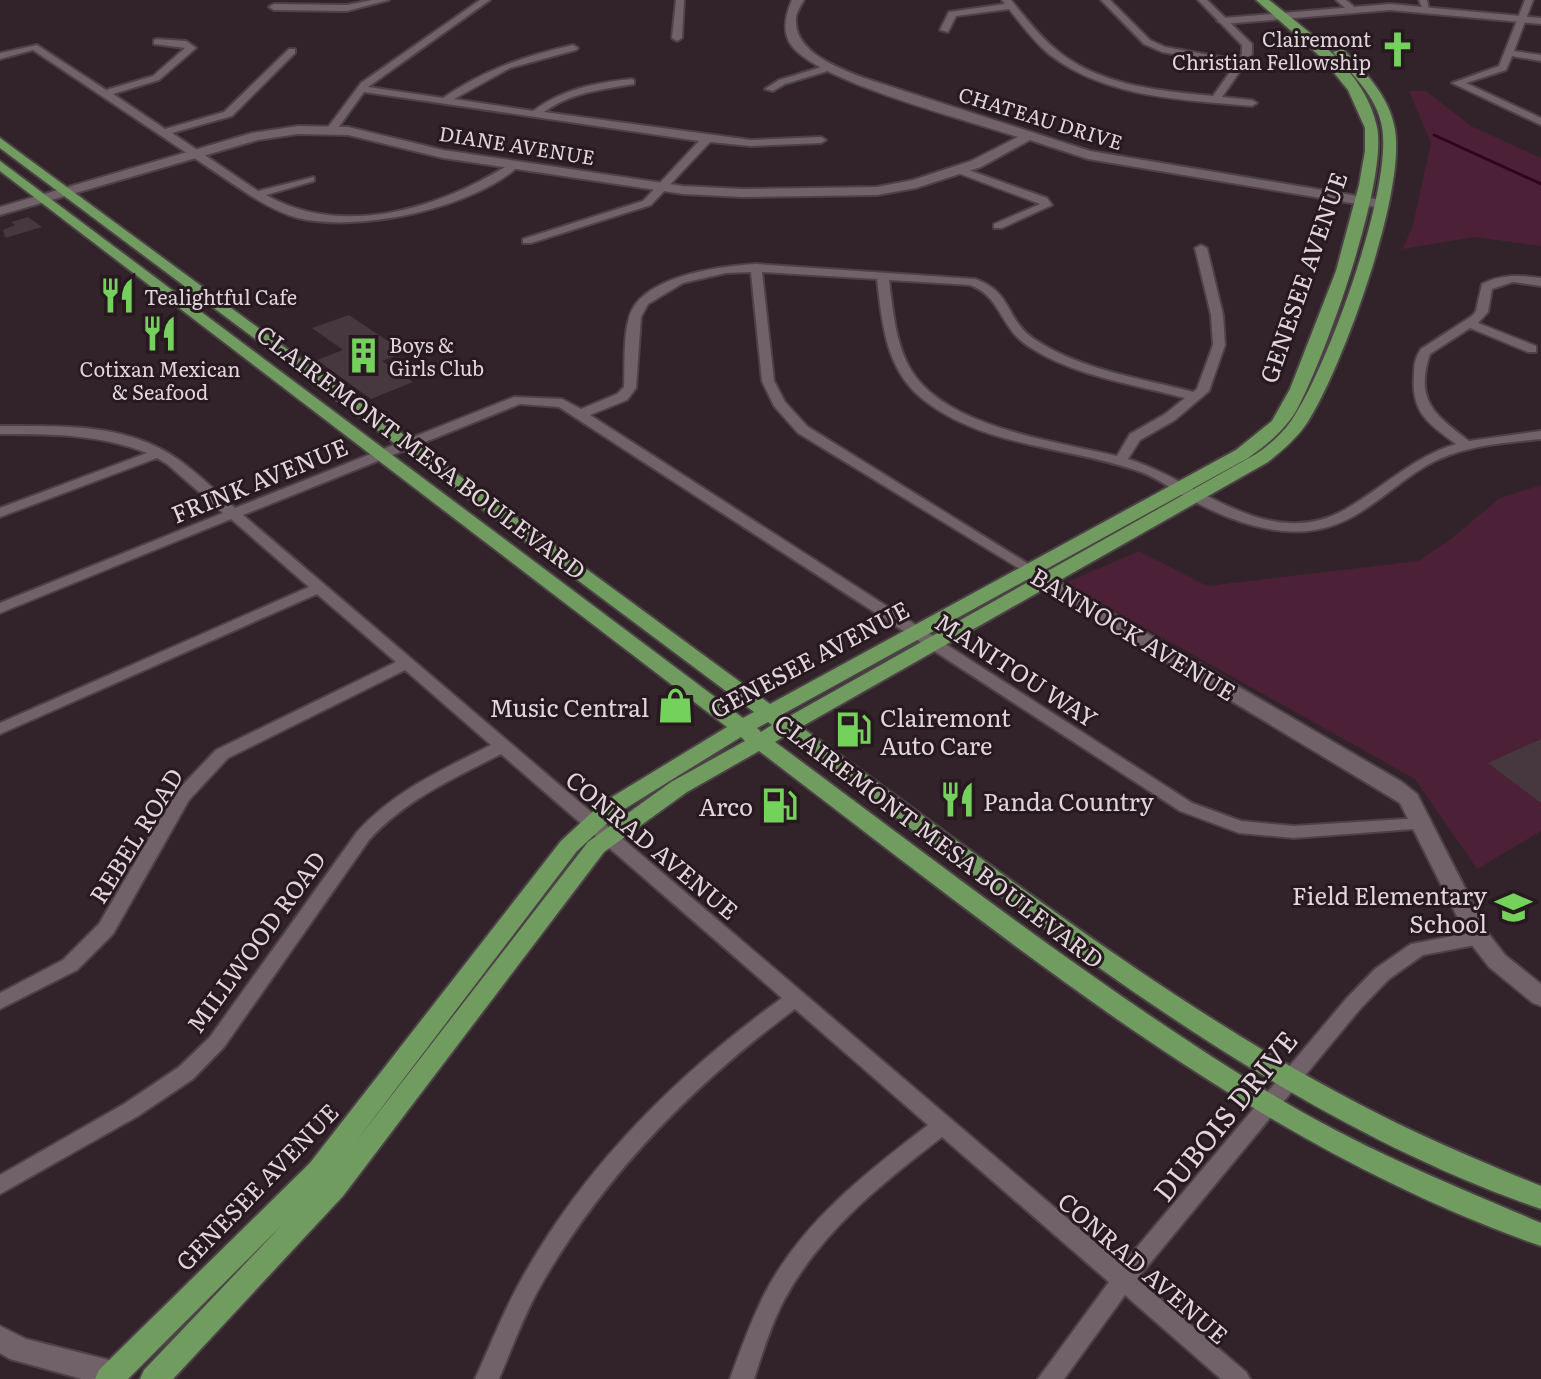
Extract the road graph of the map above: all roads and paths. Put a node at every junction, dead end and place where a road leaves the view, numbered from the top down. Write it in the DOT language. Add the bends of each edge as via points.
graph roads {
  1 [pos="385,0"];
  2 [pos="486,0"];
  3 [pos="680,0"];
  4 [pos="798,0"];
  5 [pos="1105,0"];
  6 [pos="1202,0"];
  7 [pos="1262,0"];
  8 [pos="1281,0"];
  9 [pos="1340,0"];
  10 [pos="1529,0"];
  11 [pos="1008,3"];
  12 [pos="1424,4"];
  13 [pos="274,7"];
  14 [pos="1353,10"];
  15 [pos="1299,15"];
  16 [pos="1282,16"];
  17 [pos="1522,19"];
  18 [pos="1223,21"];
  19 [pos="1541,21"];
  20 [pos="945,30"];
  21 [pos="677,38"];
  22 [pos="157,42"];
  23 [pos="573,48"];
  24 [pos="292,51"];
  25 [pos="1509,53"];
  26 [pos="0,56"];
  27 [pos="1541,58"];
  28 [pos="1240,63"];
  29 [pos="828,68"];
  30 [pos="631,82"];
  31 [pos="362,89"];
  32 [pos="770,89"];
  33 [pos="105,93"];
  34 [pos="1216,99"];
  35 [pos="446,100"];
  36 [pos="1252,103"];
  37 [pos="536,113"];
  38 [pos="1541,122"];
  39 [pos="331,130"];
  40 [pos="164,132"];
  41 [pos="1029,136"];
  42 [pos="707,139"];
  43 [pos="821,140"];
  44 [pos="0,142"];
  45 [pos="196,154"];
  46 [pos="0,165"];
  47 [pos="515,165"];
  48 [pos="959,170"];
  49 [pos="310,179"];
  50 [pos="663,186"];
  51 [pos="65,192"];
  52 [pos="258,194"];
  53 [pos="43,198"];
  54 [pos="1361,201"];
  55 [pos="1381,204"];
  56 [pos="0,211"];
  57 [pos="998,226"];
  58 [pos="527,241"];
  59 [pos="1201,248"];
  60 [pos="756,268"];
  61 [pos="883,278"];
  62 [pos="1541,282"];
  63 [pos="1467,323"];
  64 [pos="1532,349"];
  65 [pos="1195,397"];
  66 [pos="583,413"];
  67 [pos="0,430"];
  68 [pos="1541,435"];
  69 [pos="402,444"];
  70 [pos="1466,445"];
  71 [pos="159,453"];
  72 [pos="380,454"];
  73 [pos="1120,461"];
  74 [pos="1188,492"];
  75 [pos="0,513"];
  76 [pos="233,513"];
  77 [pos="1038,576"];
  78 [pos="319,588"];
  79 [pos="0,608"];
  80 [pos="927,638"];
  81 [pos="407,663"];
  82 [pos="779,720"];
  83 [pos="0,729"];
  84 [pos="752,734"];
  85 [pos="503,746"];
  86 [pos="1421,824"];
  87 [pos="599,830"];
  88 [pos="1479,938"];
  89 [pos="1541,997"];
  90 [pos="796,998"];
  91 [pos="0,1002"];
  92 [pos="1288,1079"];
  93 [pos="1267,1104"];
  94 [pos="943,1125"];
  95 [pos="0,1185"];
  96 [pos="1541,1198"];
  97 [pos="1541,1235"];
  98 [pos="1123,1280"];
  99 [pos="0,1339"];
  100 [pos="118,1377"];
  101 [pos="154,1379"];
  102 [pos="487,1379"];
  103 [pos="742,1379"];
  104 [pos="1050,1379"];
  105 [pos="1238,1379"];
  1 -- 13 [label="street" via="347,8"];
  2 -- 31 [label="street"];
  3 -- 21 [label="street"];
  4 -- 29 [label="street, CHATEAU DRIVE" via="790,18 791,35 804,53"];
  5 -- 28 [label="street" via="1155,45"];
  6 -- 18 [label="street"];
  7 -- 16 [label="main road, GENESEE AVENUE"];
  8 -- 15 [label="main road, GENESEE AVENUE"];
  9 -- 14 [label="street"];
  10 -- 17 [label="street"];
  11 -- 20 [label="street" via="961,10 952,14"];
  11 -- 34 [label="street" via="1052,52 1078,67 1124,84"];
  12 -- 14 [label="street"];
  12 -- 17 [label="street"];
  14 -- 15 [label="street"];
  15 -- 16 [label="street"];
  15 -- 55 [label="main road, GENESEE AVENUE" via="1359,72 1379,102 1391,146"];
  16 -- 18 [label="street"];
  16 -- 54 [label="main road, GENESEE AVENUE" via="1344,75 1366,112 1373,143"];
  17 -- 19 [label="street"];
  17 -- 25 [label="street"];
  18 -- 28 [label="street" via="1247,44"];
  22 -- 33 [label="street" via="191,48 156,78"];
  23 -- 35 [label="street" via="487,71"];
  24 -- 40 [label="street" via="228,114"];
  25 -- 27 [label="street"];
  25 -- 38 [label="street" via="1494,74 1457,83"];
  26 -- 33 [label="street" via="34,47"];
  28 -- 34 [label="street"];
  29 -- 32 [label="street"];
  29 -- 41 [label="street, CHATEAU DRIVE"];
  30 -- 37 [label="street" via="579,88"];
  31 -- 35 [label="street"];
  31 -- 39 [label="street"];
  33 -- 40 [label="street"];
  34 -- 36 [label="street"];
  35 -- 37 [label="street"];
  37 -- 42 [label="street"];
  39 -- 45 [label="street, DIANE AVENUE" via="269,134"];
  39 -- 47 [label="street, DIANE AVENUE"];
  40 -- 45 [label="street"];
  41 -- 48 [label="street, DIANE AVENUE"];
  41 -- 54 [label="street, CHATEAU DRIVE" via="1122,163"];
  42 -- 43 [label="street"];
  42 -- 50 [label="street"];
  44 -- 51 [label="main road, CLAIREMONT MESA BOULEVARD"];
  45 -- 51 [label="street, DIANE AVENUE"];
  45 -- 52 [label="street"];
  46 -- 53 [label="main road, CLAIREMONT MESA BOULEVARD"];
  47 -- 50 [label="street, DIANE AVENUE"];
  47 -- 52 [label="street" via="482,186 397,213 355,220 315,218"];
  48 -- 50 [label="street, DIANE AVENUE" via="877,191 742,193"];
  48 -- 57 [label="street" via="1046,205"];
  49 -- 52 [label="street"];
  50 -- 58 [label="street" via="647,203 626,212"];
  51 -- 53 [label="street, DIANE AVENUE"];
  51 -- 69 [label="main road, CLAIREMONT MESA BOULEVARD"];
  53 -- 56 [label="street, DIANE AVENUE"];
  53 -- 72 [label="main road, CLAIREMONT MESA BOULEVARD"];
  54 -- 55 [label="street, CHATEAU DRIVE"];
  54 -- 74 [label="main road, GENESEE AVENUE" via="1328,309 1287,412 1253,446"];
  55 -- 74 [label="main road, GENESEE AVENUE" via="1366,260 1302,417 1276,448"];
  59 -- 65 [label="street" via="1219,345 1203,391"];
  60 -- 61 [label="street"];
  60 -- 66 [label="street" via="679,280 643,302 635,317 630,388 622,397"];
  60 -- 77 [label="street, BANNOCK AVENUE" via="768,381 803,430"];
  61 -- 65 [label="street" via="989,287 998,293 1015,328 1053,354"];
  61 -- 73 [label="street" via="899,363 925,394 1013,436"];
  62 -- 63 [label="street" via="1494,281 1486,287 1482,312"];
  63 -- 64 [label="street"];
  63 -- 70 [label="street" via="1425,352 1418,396 1429,417"];
  65 -- 73 [label="street" via="1135,437"];
  66 -- 69 [label="street, FRINK AVENUE" via="562,403 519,400"];
  66 -- 80 [label="street, MANITOU WAY"];
  67 -- 71 [label="street, CONRAD AVENUE" via="114,435"];
  68 -- 70 [label="street"];
  69 -- 72 [label="street, FRINK AVENUE"];
  69 -- 82 [label="main road, CLAIREMONT MESA BOULEVARD"];
  70 -- 74 [label="street" via="1434,456 1342,517 1316,526 1255,521"];
  71 -- 75 [label="street"];
  71 -- 76 [label="street, CONRAD AVENUE"];
  72 -- 76 [label="street, FRINK AVENUE"];
  72 -- 84 [label="main road, CLAIREMONT MESA BOULEVARD"];
  73 -- 74 [label="street" via="1149,469"];
  74 -- 77 [label="main road, GENESEE AVENUE"];
  76 -- 78 [label="street, CONRAD AVENUE"];
  76 -- 79 [label="street, FRINK AVENUE"];
  77 -- 80 [label="main road, GENESEE AVENUE"];
  77 -- 86 [label="street, BANNOCK AVENUE" via="1394,787 1409,799"];
  78 -- 81 [label="street, CONRAD AVENUE"];
  78 -- 83 [label="street"];
  80 -- 82 [label="main road, GENESEE AVENUE"];
  80 -- 86 [label="street, MANITOU WAY" via="1199,812 1239,827 1294,832"];
  81 -- 85 [label="street, CONRAD AVENUE"];
  81 -- 91 [label="street, REBEL ROAD" via="222,754 182,796 106,929 70,965"];
  82 -- 84 [label="main road, GENESEE AVENUE"];
  82 -- 92 [label="main road, CLAIREMONT MESA BOULEVARD" via="1142,986"];
  84 -- 87 [label="main road, GENESEE AVENUE" via="662,773"];
  84 -- 93 [label="main road, CLAIREMONT MESA BOULEVARD" via="1116,1007"];
  85 -- 87 [label="street, CONRAD AVENUE"];
  85 -- 95 [label="street, MILLWOOD ROAD" via="395,804 358,841 217,1042 186,1073"];
  86 -- 88 [label="street, BANNOCK AVENUE"];
  87 -- 90 [label="street, CONRAD AVENUE"];
  87 -- 100 [label="main road, GENESEE AVENUE" via="569,846 319,1171"];
  87 -- 101 [label="main road, GENESEE AVENUE" via="334,1188"];
  88 -- 89 [label="street, BANNOCK AVENUE" via="1497,961"];
  88 -- 92 [label="street, DUBOIS DRIVE" via="1418,949 1382,974"];
  90 -- 94 [label="street, CONRAD AVENUE"];
  90 -- 102 [label="street" via="736,1040 655,1113 606,1169 533,1280"];
  92 -- 93 [label="street, DUBOIS DRIVE"];
  92 -- 96 [label="main road, CLAIREMONT MESA BOULEVARD" via="1410,1143"];
  93 -- 97 [label="main road, CLAIREMONT MESA BOULEVARD" via="1393,1172"];
  93 -- 98 [label="street, DUBOIS DRIVE"];
  94 -- 98 [label="street, CONRAD AVENUE"];
  94 -- 103 [label="street" via="857,1191 826,1222 791,1268"];
  98 -- 104 [label="street, DUBOIS DRIVE"];
  98 -- 105 [label="street, CONRAD AVENUE"];
  99 -- 100 [label="street" via="20,1350"];
}
